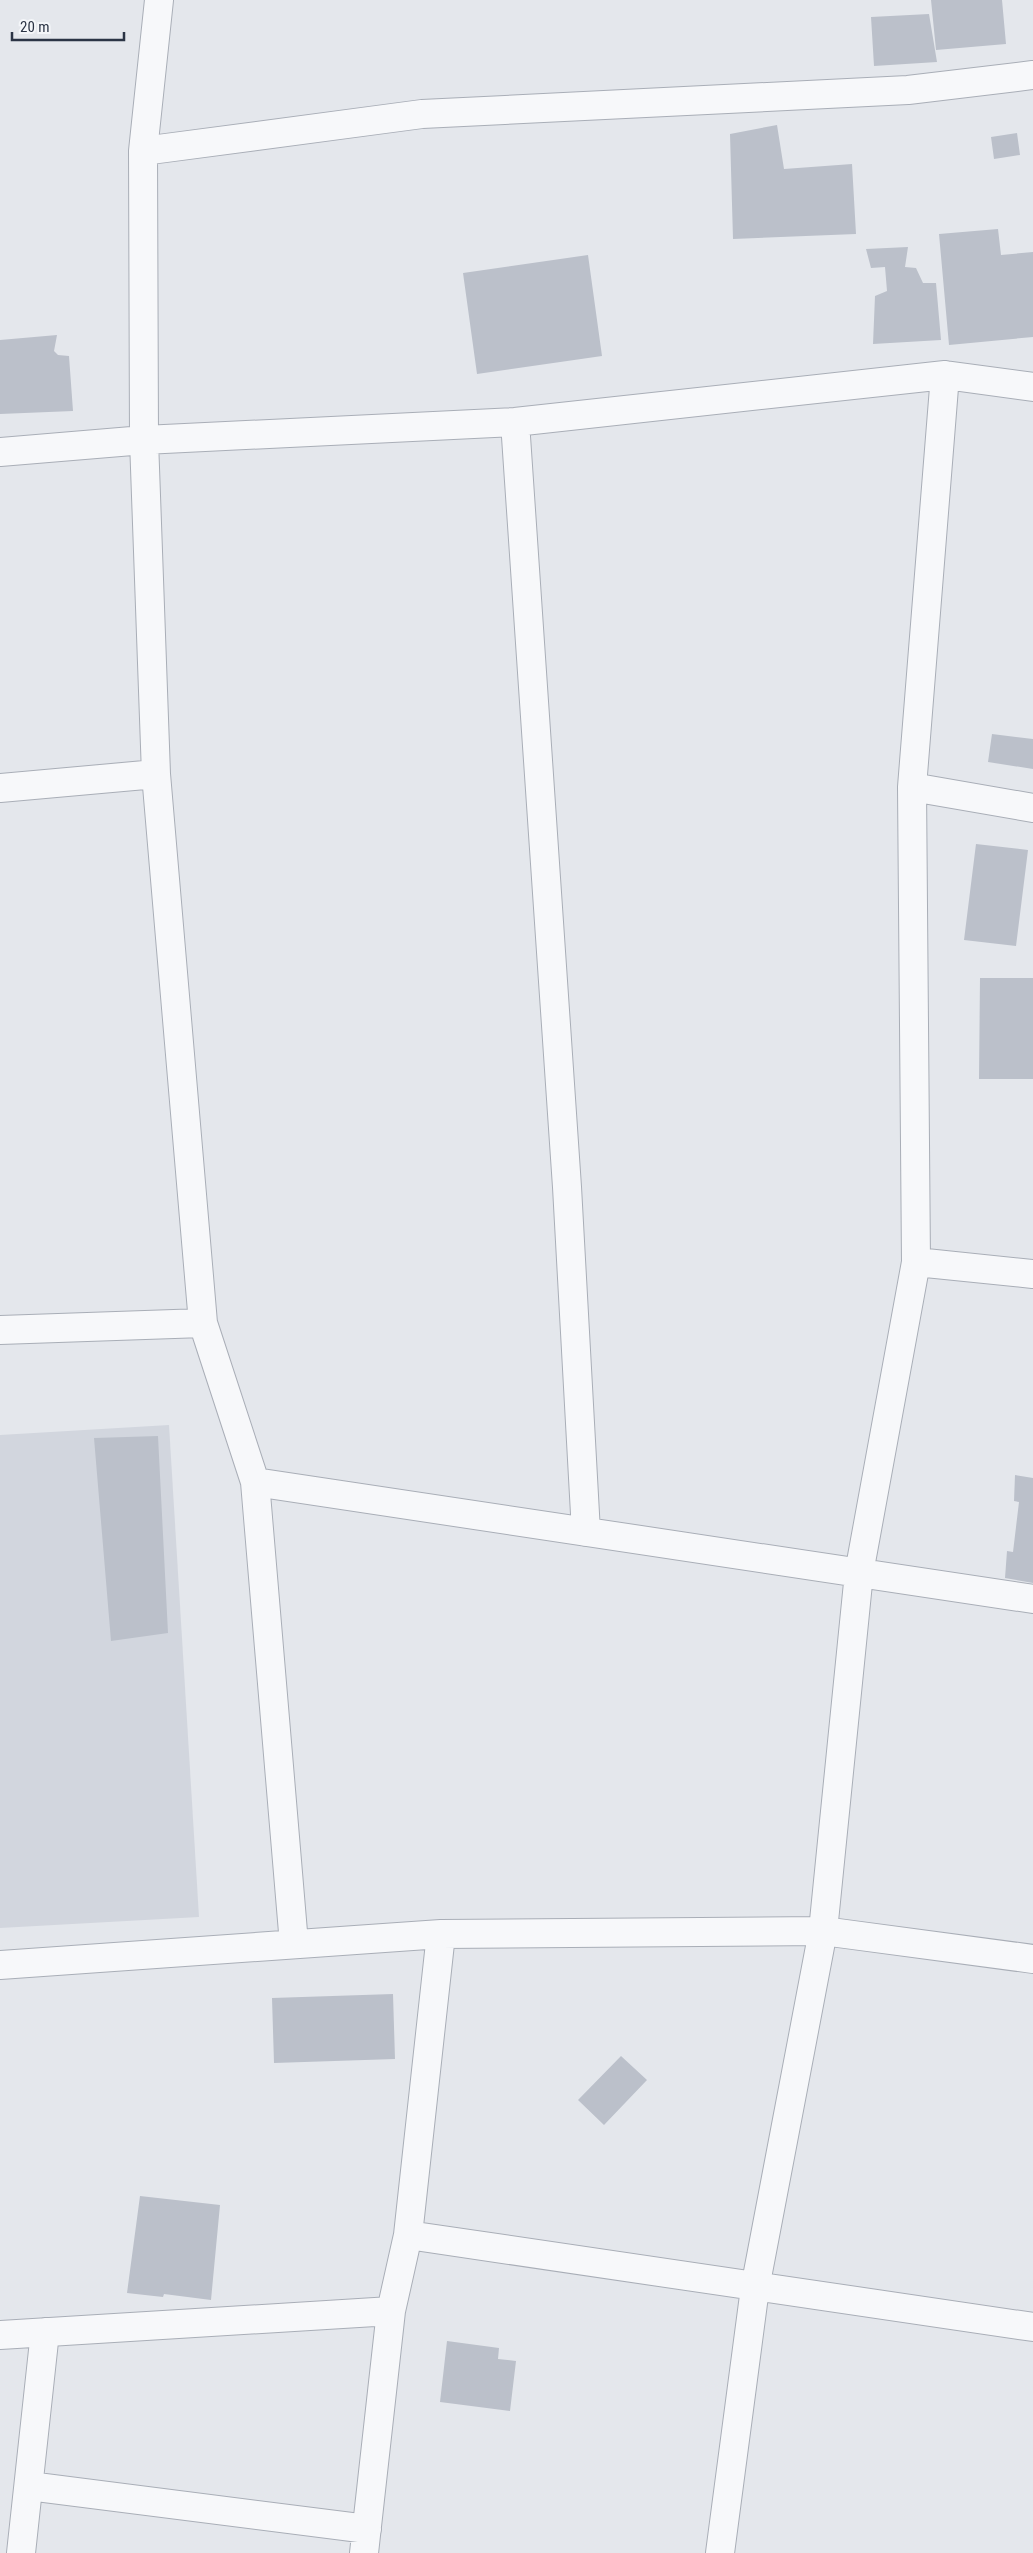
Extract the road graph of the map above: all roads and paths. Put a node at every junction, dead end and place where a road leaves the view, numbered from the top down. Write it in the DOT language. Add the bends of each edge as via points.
graph roads {
  1 [pos="159,0"];
  2 [pos="1033,75"];
  3 [pos="143,150"];
  4 [pos="945,375"];
  5 [pos="1033,387"];
  6 [pos="515,422"];
  7 [pos="144,440"];
  8 [pos="0,452"];
  9 [pos="156,774"];
  10 [pos="912,787"];
  11 [pos="0,788"];
  12 [pos="1033,808"];
  13 [pos="916,1262"];
  14 [pos="1033,1274"];
  15 [pos="203,1323"];
  16 [pos="0,1330"];
  17 [pos="255,1482"];
  18 [pos="586,1532"];
  19 [pos="859,1573"];
  20 [pos="1033,1599"];
  21 [pos="823,1931"];
  22 [pos="441,1934"];
  23 [pos="294,1944"];
  24 [pos="1033,1959"];
  25 [pos="0,1965"];
  26 [pos="408,2235"];
  27 [pos="755,2288"];
  28 [pos="391,2311"];
  29 [pos="1033,2327"];
  30 [pos="45,2332"];
  31 [pos="0,2335"];
  32 [pos="29,2486"];
  33 [pos="365,2541"];
  34 [pos="21,2553"];
  35 [pos="720,2553"];
  1 -- 3 [label="street"];
  2 -- 3 [label="street" via="908,90 422,114"];
  3 -- 7 [label="street"];
  4 -- 5 [label="street"];
  4 -- 6 [label="street"];
  4 -- 10 [label="street"];
  6 -- 7 [label="street"];
  6 -- 18 [label="street" via="567,1177"];
  7 -- 8 [label="street"];
  7 -- 9 [label="street"];
  9 -- 11 [label="street"];
  9 -- 15 [label="street"];
  10 -- 12 [label="street"];
  10 -- 13 [label="street"];
  13 -- 14 [label="street"];
  13 -- 19 [label="street"];
  15 -- 16 [label="street"];
  15 -- 17 [label="street"];
  17 -- 18 [label="street"];
  17 -- 23 [label="street"];
  18 -- 19 [label="street"];
  19 -- 20 [label="street"];
  19 -- 21 [label="street"];
  21 -- 22 [label="street"];
  21 -- 24 [label="street"];
  21 -- 27 [label="street"];
  22 -- 23 [label="street"];
  22 -- 26 [label="street"];
  23 -- 25 [label="street"];
  26 -- 27 [label="street"];
  26 -- 28 [label="street"];
  27 -- 29 [label="street"];
  27 -- 35 [label="street"];
  28 -- 30 [label="street"];
  28 -- 33 [label="street"];
  30 -- 31 [label="street"];
  30 -- 32 [label="street"];
  32 -- 33 [label="street"];
  32 -- 34 [label="street"];
}
